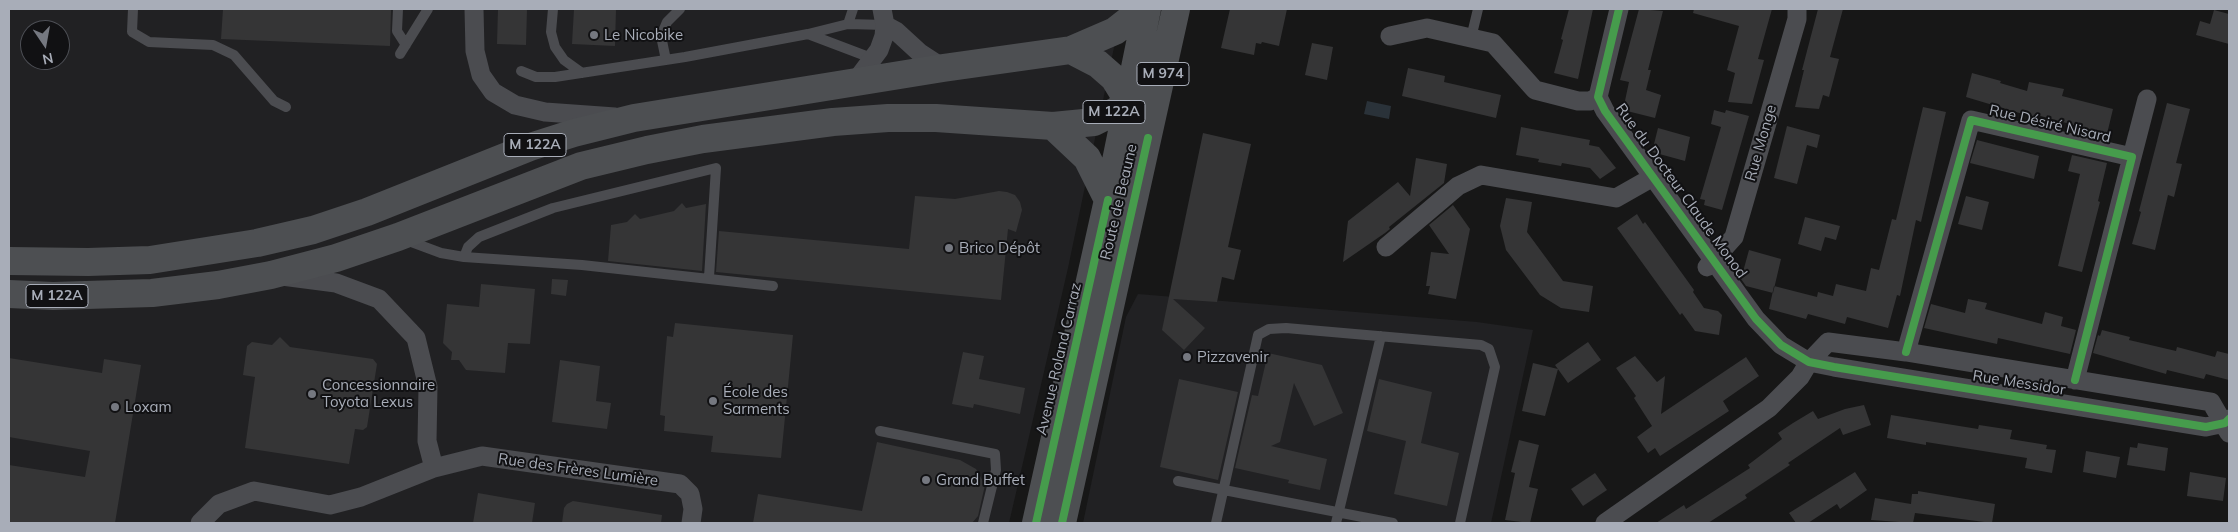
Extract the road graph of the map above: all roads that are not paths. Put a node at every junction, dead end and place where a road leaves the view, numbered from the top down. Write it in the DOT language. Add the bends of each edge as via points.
graph roads {
  1 [pos="133,9"];
  2 [pos="398,9"];
  3 [pos="428,9"];
  4 [pos="474,9"];
  5 [pos="553,9"];
  6 [pos="680,9"];
  7 [pos="853,9"];
  8 [pos="1145,9"];
  9 [pos="1176,9"];
  10 [pos="1478,9"];
  11 [pos="1619,9"];
  12 [pos="1796,9"];
  13 [pos="883,17"];
  14 [pos="848,24"];
  15 [pos="808,34"];
  16 [pos="1390,36"];
  17 [pos="1471,38"];
  18 [pos="406,45"];
  19 [pos="1071,50"];
  20 [pos="400,54"];
  21 [pos="874,58"];
  22 [pos="666,60"];
  23 [pos="942,68"];
  24 [pos="522,71"];
  25 [pos="582,73"];
  26 [pos="1163,74"];
  27 [pos="855,82"];
  28 [pos="1598,97"];
  29 [pos="2148,99"];
  30 [pos="1129,101"];
  31 [pos="286,107"];
  32 [pos="634,118"];
  33 [pos="1053,126"];
  34 [pos="1148,138"];
  35 [pos="2132,157"];
  36 [pos="1653,177"];
  37 [pos="1108,200"];
  38 [pos="398,237"];
  39 [pos="1386,247"];
  40 [pos="464,257"];
  41 [pos="9,261"];
  42 [pos="1711,264"];
  43 [pos="271,275"];
  44 [pos="710,278"];
  45 [pos="773,286"];
  46 [pos="9,294"];
  47 [pos="1381,336"];
  48 [pos="1906,352"];
  49 [pos="1809,362"];
  50 [pos="2075,380"];
  51 [pos="2228,425"];
  52 [pos="880,431"];
  53 [pos="434,468"];
  54 [pos="1178,481"];
  55 [pos="1223,490"];
  56 [pos="1339,512"];
  57 [pos="200,523"];
  58 [pos="691,523"];
  59 [pos="983,523"];
  60 [pos="1036,523"];
  61 [pos="1062,523"];
  62 [pos="1216,523"];
  63 [pos="1336,523"];
  64 [pos="1393,523"];
  65 [pos="1460,523"];
  66 [pos="1605,523"];
  1 -- 31 [label="lane" via="132,32 149,42 214,45 234,55 274,101"];
  2 -- 18 [label="lane" via="397,31"];
  3 -- 18 [label="lane"];
  4 -- 32 [label="street" via="475,51 481,75 493,92 515,105 545,112"];
  5 -- 25 [label="lane" via="551,32 555,47 564,60"];
  6 -- 22 [label="lane" via="667,22 662,36"];
  7 -- 14 [label="lane"];
  8 -- 19 [label="main road, M 122A" via="1115,31"];
  8 -- 30 [label="main road, Route de Beaune / M 974"];
  9 -- 26 [label="main road, Route de Beaune / M 974"];
  10 -- 17 [label="lane"];
  11 -- 28 [label="street, Rue du Docteur Claude Monod"];
  12 -- 42 [label="street, Rue Monge" via="1797,19 1734,237"];
  13 -- 14 [label="lane"];
  13 -- 21 [label="street" via="884,36"];
  13 -- 23 [label="street" via="920,53"];
  14 -- 15 [label="lane"];
  15 -- 21 [label="lane"];
  15 -- 22 [label="lane"];
  16 -- 17 [label="street" via="1427,28"];
  17 -- 28 [label="street" via="1493,42 1535,90 1578,100 1590,101"];
  18 -- 20 [label="lane"];
  19 -- 23 [label="main road, M 122A"];
  19 -- 30 [label="main road, M 122A" via="1098,64 1114,78"];
  21 -- 27 [label="street"];
  22 -- 25 [label="lane"];
  23 -- 27 [label="main road, M 122A"];
  24 -- 25 [label="lane" via="546,77"];
  26 -- 30 [label="main road, M 122A"];
  26 -- 34 [label="main road, Route de Beaune / M 974"];
  27 -- 32 [label="main road, M 122A"];
  28 -- 36 [label="street, Rue du Docteur Claude Monod"];
  29 -- 35 [label="street"];
  30 -- 33 [label="main road, M 122A" via="1102,119"];
  30 -- 34 [label="main road, M 122A"];
  30 -- 37 [label="main road, Route de Beaune / M 974"];
  32 -- 41 [label="main road, M 122A" via="530,147 367,212 266,241 150,260"];
  33 -- 37 [label="main road, M 122A" via="1087,158"];
  33 -- 38 [label="main road, M 122A" via="888,118 703,139 581,166"];
  34 -- 61 [label="main road, Route de Beaune / M 974"];
  35 -- 48 [label="street, Rue Désiré Nisard" via="1971,120"];
  35 -- 50 [label="street"];
  36 -- 39 [label="street" via="1616,198 1481,175 1458,186"];
  36 -- 42 [label="street, Rue du Docteur Claude Monod"];
  37 -- 60 [label="main road, Avenue Roland Carraz"];
  38 -- 40 [label="lane" via="441,253"];
  38 -- 43 [label="main road, M 122A"];
  40 -- 44 [label="lane"];
  40 -- 44 [label="lane" via="468,247 479,237 553,208 716,168"];
  42 -- 49 [label="street, Rue du Docteur Claude Monod" via="1756,319 1782,345"];
  43 -- 46 [label="main road, M 122A" via="218,286 152,293"];
  43 -- 53 [label="street" via="336,283 379,299 416,338 428,387 427,441"];
  44 -- 45 [label="lane"];
  47 -- 55 [label="lane" via="1286,328 1269,329 1258,335"];
  47 -- 56 [label="lane"];
  47 -- 65 [label="lane" via="1481,344 1489,349 1493,358 1493,377"];
  48 -- 49 [label="street" via="1828,342"];
  48 -- 50 [label="street"];
  49 -- 51 [label="street, Rue Messidor" via="2206,427"];
  49 -- 66 [label="street" via="1800,378 1769,408"];
  50 -- 51 [label="street" via="2211,402"];
  52 -- 59 [label="lane" via="995,454 996,470"];
  53 -- 57 [label="street, Rue des Frères Lumière" via="361,497 330,504 254,490 219,504"];
  53 -- 58 [label="street, Rue des Frères Lumière" via="482,456 680,484 690,494"];
  54 -- 55 [label="lane"];
  55 -- 56 [label="lane"];
  55 -- 62 [label="lane"];
  56 -- 63 [label="lane"];
  56 -- 64 [label="lane"];
}
